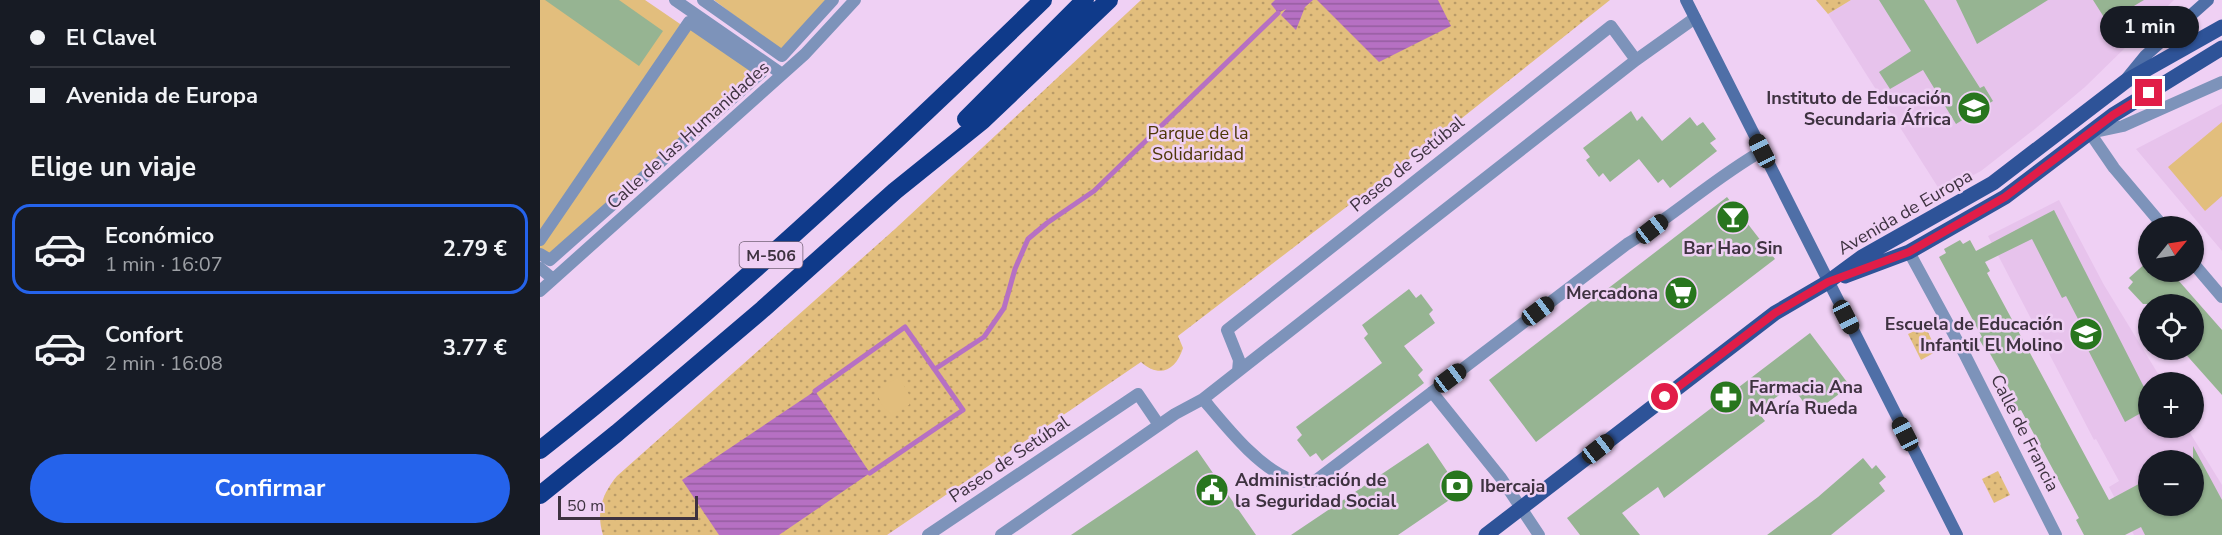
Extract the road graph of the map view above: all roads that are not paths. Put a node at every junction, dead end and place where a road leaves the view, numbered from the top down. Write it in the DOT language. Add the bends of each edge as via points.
graph roads {
  1 [pos="675,0"];
  2 [pos="703,0"];
  3 [pos="833,0"];
  4 [pos="855,0"];
  5 [pos="1033,0"];
  6 [pos="1043,0"];
  7 [pos="1085,0"];
  8 [pos="1109,0"];
  9 [pos="1686,0"];
  10 [pos="2208,0"];
  11 [pos="1695,18"];
  12 [pos="2222,27"];
  13 [pos="2222,48"];
  14 [pos="992,49"];
  15 [pos="1636,60"];
  16 [pos="782,74"];
  17 [pos="2126,81"];
  18 [pos="2222,82"];
  19 [pos="2090,133"];
  20 [pos="1762,151"];
  21 [pos="895,191"];
  22 [pos="2155,216"];
  23 [pos="540,240"];
  24 [pos="1909,252"];
  25 [pos="540,254"];
  26 [pos="540,268"];
  27 [pos="2204,275"];
  28 [pos="554,279"];
  29 [pos="1828,282"];
  30 [pos="540,291"];
  31 [pos="2222,297"];
  32 [pos="1238,371"];
  33 [pos="1432,392"];
  34 [pos="1203,399"];
  35 [pos="1159,425"];
  36 [pos="540,450"];
  37 [pos="540,495"];
  38 [pos="1522,509"];
  39 [pos="928,535"];
  40 [pos="1001,535"];
  41 [pos="1486,535"];
  42 [pos="1539,535"];
  43 [pos="1957,535"];
  44 [pos="2056,535"];
  1 -- 16 [label="street"];
  2 -- 3 [label="street" via="782,56"];
  4 -- 16 [label="street, Calle de las Humanidades"];
  5 -- 14 [label="highway"];
  6 -- 14 [label="highway, M-506"];
  7 -- 21 [label="highway, M-506"];
  8 -- 21 [label="highway" via="982,121"];
  9 -- 11 [label="main road"];
  10 -- 17 [label="main road" via="2145,56"];
  11 -- 15 [label="street"];
  11 -- 20 [label="main road"];
  12 -- 17 [label="main road, Avenida de Europa"];
  13 -- 19 [label="main road, Avenida de Europa"];
  14 -- 36 [label="highway, M-506" via="738,286"];
  15 -- 32 [label="street"];
  15 -- 32 [label="street, Paseo de Setúbal" via="1611,26 1601,33 1227,330 1239,360"];
  16 -- 28 [label="street, Calle de las Humanidades"];
  17 -- 29 [label="main road, Avenida de Europa" via="1993,183 1862,257"];
  18 -- 19 [label="street, Avenida de Europa" via="2123,126"];
  19 -- 22 [label="street"];
  19 -- 24 [label="main road, Avenida de Europa" via="2005,197"];
  20 -- 29 [label="main road"];
  20 -- 33 [label="street" via="1726,171"];
  21 -- 37 [label="highway, M-506" via="763,309"];
  23 -- 25 [label="street" via="689,22 762,72 550,260"];
  24 -- 29 [label="main road, Avenida de Europa"];
  24 -- 44 [label="street, Calle de Francia"];
  26 -- 28 [label="street"];
  27 -- 31 [label="street"];
  28 -- 30 [label="street, Calle de las Humanidades"];
  29 -- 38 [label="main road" via="1736,341"];
  29 -- 43 [label="main road"];
  32 -- 34 [label="street"];
  33 -- 34 [label="street" via="1315,481 1294,482 1276,473 1231,433"];
  33 -- 38 [label="street"];
  34 -- 35 [label="street"];
  35 -- 39 [label="street, Paseo de Setúbal" via="1138,394"];
  35 -- 40 [label="street"];
  38 -- 41 [label="main road"];
  38 -- 42 [label="street"];
}
